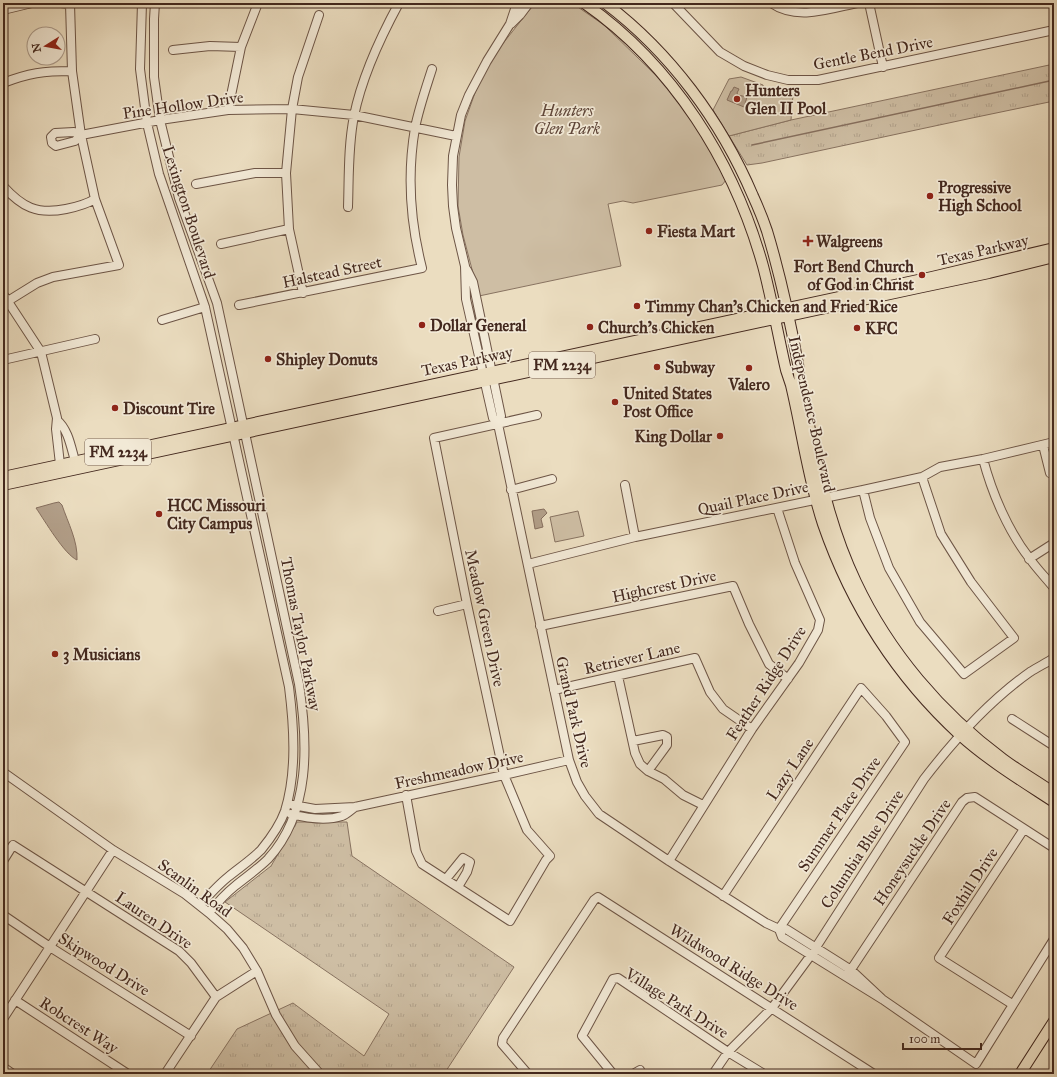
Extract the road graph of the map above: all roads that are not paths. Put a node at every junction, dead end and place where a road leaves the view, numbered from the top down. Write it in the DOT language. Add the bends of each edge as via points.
graph roads {
  1 [pos="32,3"];
  2 [pos="61,3"];
  3 [pos="142,3"];
  4 [pos="155,3"];
  5 [pos="258,3"];
  6 [pos="399,3"];
  7 [pos="519,3"];
  8 [pos="529,3"];
  9 [pos="584,3"];
  10 [pos="605,3"];
  11 [pos="673,3"];
  12 [pos="771,3"];
  13 [pos="857,3"];
  14 [pos="869,3"];
  15 [pos="3,10"];
  16 [pos="319,15"];
  17 [pos="510,24"];
  18 [pos="1054,30"];
  19 [pos="141,36"];
  20 [pos="154,36"];
  21 [pos="241,47"];
  22 [pos="655,47"];
  23 [pos="173,50"];
  24 [pos="645,56"];
  25 [pos="883,67"];
  26 [pos="432,69"];
  27 [pos="72,71"];
  28 [pos="3,83"];
  29 [pos="292,109"];
  30 [pos="228,110"];
  31 [pos="354,115"];
  32 [pos="160,120"];
  33 [pos="147,123"];
  34 [pos="416,127"];
  35 [pos="81,135"];
  36 [pos="456,136"];
  37 [pos="286,173"];
  38 [pos="747,183"];
  39 [pos="196,184"];
  40 [pos="3,186"];
  41 [pos="734,186"];
  42 [pos="94,199"];
  43 [pos="348,207"];
  44 [pos="187,220"];
  45 [pos="177,224"];
  46 [pos="289,229"];
  47 [pos="221,244"];
  48 [pos="1054,248"];
  49 [pos="1054,256"];
  50 [pos="932,277"];
  51 [pos="918,288"];
  52 [pos="303,293"];
  53 [pos="6,297"];
  54 [pos="239,305"];
  55 [pos="206,306"];
  56 [pos="787,312"];
  57 [pos="774,315"];
  58 [pos="162,320"];
  59 [pos="221,322"];
  60 [pos="210,325"];
  61 [pos="657,335"];
  62 [pos="95,339"];
  63 [pos="642,348"];
  64 [pos="589,350"];
  65 [pos="41,352"];
  66 [pos="3,360"];
  67 [pos="576,362"];
  68 [pos="488,376"];
  69 [pos="799,399"];
  70 [pos="537,415"];
  71 [pos="57,420"];
  72 [pos="498,424"];
  73 [pos="244,429"];
  74 [pos="233,431"];
  75 [pos="1054,442"];
  76 [pos="1043,445"];
  77 [pos="983,459"];
  78 [pos="75,461"];
  79 [pos="61,468"];
  80 [pos="1050,472"];
  81 [pos="3,477"];
  82 [pos="922,477"];
  83 [pos="552,479"];
  84 [pos="3,485"];
  85 [pos="626,485"];
  86 [pos="511,490"];
  87 [pos="863,490"];
  88 [pos="820,498"];
  89 [pos="777,508"];
  90 [pos="263,517"];
  91 [pos="252,519"];
  92 [pos="635,537"];
  93 [pos="1054,543"];
  94 [pos="1029,559"];
  95 [pos="528,564"];
  96 [pos="1054,588"];
  97 [pos="468,604"];
  98 [pos="438,611"];
  99 [pos="540,626"];
  100 [pos="1054,658"];
  101 [pos="618,676"];
  102 [pos="788,679"];
  103 [pos="554,690"];
  104 [pos="886,716"];
  105 [pos="1012,719"];
  106 [pos="752,729"];
  107 [pos="964,732"];
  108 [pos="633,741"];
  109 [pos="1054,746"];
  110 [pos="569,760"];
  111 [pos="648,771"];
  112 [pos="3,772"];
  113 [pos="504,775"];
  114 [pos="1041,789"];
  115 [pos="1054,793"];
  116 [pos="406,795"];
  117 [pos="1054,802"];
  118 [pos="287,803"];
  119 [pos="703,805"];
  120 [pos="298,806"];
  121 [pos="355,807"];
  122 [pos="285,812"];
  123 [pos="295,815"];
  124 [pos="1024,829"];
  125 [pos="1054,848"];
  126 [pos="113,850"];
  127 [pos="3,861"];
  128 [pos="669,861"];
  129 [pos="446,880"];
  130 [pos="458,887"];
  131 [pos="86,891"];
  132 [pos="723,896"];
  133 [pos="200,905"];
  134 [pos="210,913"];
  135 [pos="3,915"];
  136 [pos="779,930"];
  137 [pos="1054,939"];
  138 [pos="50,947"];
  139 [pos="816,948"];
  140 [pos="811,955"];
  141 [pos="851,970"];
  142 [pos="257,971"];
  143 [pos="846,978"];
  144 [pos="216,997"];
  145 [pos="882,999"];
  146 [pos="15,1000"];
  147 [pos="1012,1004"];
  148 [pos="772,1008"];
  149 [pos="3,1019"];
  150 [pos="1054,1021"];
  151 [pos="191,1036"];
  152 [pos="728,1052"];
  153 [pos="3,1067"];
  154 [pos="1022,1073"];
  155 [pos="14,1074"];
  156 [pos="128,1074"];
  157 [pos="165,1074"];
  158 [pos="320,1074"];
  159 [pos="528,1074"];
  160 [pos="613,1074"];
  161 [pos="713,1074"];
  162 [pos="764,1074"];
  163 [pos="874,1074"];
  1 -- 15 [label="street"];
  2 -- 27 [label="street" via="70,4"];
  3 -- 19 [label="street, Lexington Boulevard"];
  4 -- 20 [label="street, Lexington Boulevard"];
  5 -- 21 [label="street"];
  6 -- 31 [label="street" via="381,37"];
  7 -- 17 [label="street, Grand Park Drive"];
  8 -- 17 [label="street, Grand Park Drive"];
  9 -- 24 [label="main road, Independence Boulevard" via="616,28"];
  10 -- 22 [label="main road, Independence Boulevard"];
  11 -- 25 [label="street, Gentle Bend Drive" via="720,52 744,66 767,75 788,80 818,80"];
  12 -- 13 [label="street" via="796,13 816,12"];
  14 -- 25 [label="street"];
  16 -- 29 [label="street" via="298,78"];
  17 -- 36 [label="street, Grand Park Drive" via="469,95"];
  18 -- 25 [label="street, Gentle Bend Drive"];
  19 -- 20 [label="street"];
  19 -- 33 [label="street, Lexington Boulevard" via="140,69"];
  20 -- 32 [label="street, Lexington Boulevard" via="154,77"];
  21 -- 23 [label="street" via="210,46"];
  21 -- 30 [label="street"];
  22 -- 24 [label="main road"];
  22 -- 38 [label="main road, Independence Boulevard" via="706,109"];
  24 -- 41 [label="main road, Independence Boulevard" via="673,87 708,136"];
  26 -- 34 [label="street"];
  27 -- 28 [label="street" via="46,71 23,75"];
  27 -- 35 [label="street"];
  29 -- 30 [label="street, Pine Hollow Drive"];
  29 -- 31 [label="street, Pine Hollow Drive"];
  29 -- 37 [label="street"];
  30 -- 32 [label="street, Pine Hollow Drive"];
  31 -- 34 [label="street, Pine Hollow Drive"];
  31 -- 43 [label="street"];
  32 -- 33 [label="street, Pine Hollow Drive"];
  32 -- 44 [label="street, Lexington Boulevard"];
  33 -- 35 [label="street, Pine Hollow Drive"];
  33 -- 45 [label="street, Lexington Boulevard" via="159,174"];
  34 -- 36 [label="street, Pine Hollow Drive"];
  34 -- 52 [label="street, Halstead Street" via="410,176 411,205 415,240 422,268"];
  35 -- 42 [label="street"];
  36 -- 68 [label="street, Grand Park Drive" via="453,206 465,266 473,282"];
  37 -- 39 [label="street" via="255,173"];
  37 -- 46 [label="street"];
  38 -- 41 [label="main road"];
  38 -- 56 [label="main road, Independence Boulevard" via="766,229"];
  40 -- 42 [label="street" via="37,211 53,212 84,205"];
  41 -- 57 [label="main road, Independence Boulevard" via="752,230"];
  42 -- 53 [label="street" via="119,265 53,277"];
  44 -- 45 [label="street"];
  44 -- 59 [label="street, Lexington Boulevard" via="217,303"];
  45 -- 55 [label="street, Lexington Boulevard"];
  46 -- 47 [label="street"];
  46 -- 52 [label="street"];
  48 -- 50 [label="main road, Texas Parkway / FM 2234"];
  49 -- 51 [label="main road, Texas Parkway / FM 2234"];
  50 -- 51 [label="main road"];
  50 -- 56 [label="main road, Texas Parkway / FM 2234"];
  51 -- 56 [label="main road, Texas Parkway / FM 2234"];
  52 -- 54 [label="street, Halstead Street"];
  53 -- 65 [label="street"];
  55 -- 58 [label="street"];
  55 -- 60 [label="street, Lexington Boulevard"];
  56 -- 57 [label="main road, Texas Parkway / FM 2234"];
  56 -- 69 [label="main road, Independence Boulevard" via="798,367"];
  57 -- 61 [label="main road, Texas Parkway / FM 2234"];
  57 -- 63 [label="main road, Texas Parkway / FM 2234"];
  57 -- 69 [label="main road, Independence Boulevard" via="786,370"];
  59 -- 60 [label="street"];
  59 -- 73 [label="street, Lexington Boulevard"];
  60 -- 74 [label="street, Lexington Boulevard"];
  61 -- 63 [label="main road"];
  61 -- 64 [label="main road, Texas Parkway / FM 2234"];
  62 -- 65 [label="street"];
  63 -- 67 [label="main road, Texas Parkway / FM 2234"];
  64 -- 67 [label="main road" via="587,355 579,357"];
  64 -- 68 [label="main road, Texas Parkway / FM 2234"];
  65 -- 66 [label="street"];
  65 -- 71 [label="street"];
  67 -- 68 [label="main road, Texas Parkway / FM 2234"];
  68 -- 72 [label="street, Grand Park Drive" via="501,416"];
  68 -- 73 [label="main road, Texas Parkway / FM 2234"];
  69 -- 88 [label="main road, Independence Boulevard"];
  70 -- 72 [label="street"];
  71 -- 78 [label="street" via="64,426"];
  71 -- 79 [label="street"];
  72 -- 86 [label="street, Grand Park Drive"];
  72 -- 97 [label="street, Meadow Green Drive" via="434,438"];
  73 -- 74 [label="main road, Texas Parkway / FM 2234"];
  73 -- 90 [label="street, Thomas Taylor Parkway"];
  74 -- 78 [label="main road, Texas Parkway / FM 2234"];
  74 -- 79 [label="main road, Texas Parkway / FM 2234"];
  74 -- 91 [label="street, Thomas Taylor Parkway"];
  75 -- 76 [label="street, Quail Place Drive"];
  76 -- 77 [label="street, Quail Place Drive"];
  76 -- 80 [label="street"];
  77 -- 82 [label="street, Quail Place Drive" via="940,467"];
  77 -- 94 [label="street" via="997,502"];
  78 -- 79 [label="main road, Texas Parkway / FM 2234"];
  79 -- 81 [label="main road, Texas Parkway / FM 2234"];
  79 -- 84 [label="main road, Texas Parkway / FM 2234"];
  82 -- 87 [label="street, Quail Place Drive"];
  82 -- 87 [label="street" via="941,534 972,582 1014,638 964,674 920,622 889,568 870,518"];
  83 -- 86 [label="street"];
  85 -- 92 [label="street"];
  86 -- 95 [label="street, Grand Park Drive"];
  87 -- 88 [label="street, Quail Place Drive"];
  88 -- 89 [label="street, Quail Place Drive"];
  88 -- 107 [label="main road, Independence Boulevard" via="830,544 852,584 865,617 928,703"];
  89 -- 92 [label="street, Quail Place Drive"];
  89 -- 102 [label="street, Feather Ridge Drive" via="795,563 820,620 818,630"];
  90 -- 91 [label="street"];
  90 -- 120 [label="street, Thomas Taylor Parkway" via="302,700 304,762"];
  91 -- 118 [label="street, Thomas Taylor Parkway" via="289,687 293,740"];
  92 -- 95 [label="street, Quail Place Drive"];
  93 -- 94 [label="street"];
  94 -- 96 [label="street"];
  95 -- 99 [label="street, Grand Park Drive"];
  97 -- 98 [label="street"];
  97 -- 113 [label="street, Meadow Green Drive"];
  99 -- 102 [label="street, Highcrest Drive" via="733,586 769,664"];
  99 -- 103 [label="street, Grand Park Drive"];
  100 -- 107 [label="street, Columbia Blue Drive" via="1030,672 1003,694"];
  101 -- 103 [label="street, Retriever Lane"];
  101 -- 106 [label="street, Retriever Lane" via="695,658 722,709"];
  101 -- 108 [label="street"];
  102 -- 106 [label="street, Feather Ridge Drive"];
  103 -- 110 [label="street, Grand Park Drive"];
  104 -- 132 [label="street, Lazy Lane" via="861,688"];
  104 -- 136 [label="street, Summer Place Drive" via="905,742"];
  105 -- 109 [label="street"];
  106 -- 119 [label="street, Feather Ridge Drive"];
  107 -- 114 [label="main road, Independence Boulevard"];
  107 -- 139 [label="street, Columbia Blue Drive" via="924,779"];
  108 -- 111 [label="street" via="640,764"];
  108 -- 111 [label="street" via="663,735 667,737 667,745"];
  110 -- 113 [label="street, Freshmeadow Drive"];
  110 -- 128 [label="street, Grand Park Drive" via="580,787 599,814"];
  111 -- 119 [label="street" via="664,779 683,795"];
  112 -- 126 [label="street, Scanlin Road"];
  113 -- 116 [label="street, Freshmeadow Drive"];
  113 -- 130 [label="street, Meadow Green Drive" via="527,830 550,856 510,921"];
  114 -- 115 [label="main road, Independence Boulevard"];
  114 -- 117 [label="main road, Independence Boulevard"];
  116 -- 121 [label="street, Freshmeadow Drive"];
  116 -- 129 [label="street" via="416,851 422,864"];
  118 -- 120 [label="street, Freshmeadow Drive"];
  118 -- 122 [label="street, Thomas Taylor Parkway"];
  119 -- 128 [label="street, Feather Ridge Drive"];
  120 -- 121 [label="street, Freshmeadow Drive"];
  120 -- 123 [label="street, Thomas Taylor Parkway"];
  121 -- 123 [label="street, Freshmeadow Drive" via="343,816 329,818"];
  122 -- 123 [label="street, Freshmeadow Drive"];
  122 -- 133 [label="street, Thomas Taylor Parkway" via="260,850"];
  123 -- 134 [label="street, Thomas Taylor Parkway" via="289,829 267,859 221,899"];
  124 -- 125 [label="street"];
  124 -- 141 [label="street, Honeysuckle Drive" via="975,797 962,802"];
  124 -- 147 [label="street, Foxhill Drive" via="939,958"];
  126 -- 131 [label="street"];
  126 -- 133 [label="street, Scanlin Road"];
  127 -- 131 [label="street, Lauren Drive" via="13,845"];
  128 -- 132 [label="street, Grand Park Drive"];
  129 -- 130 [label="street"];
  129 -- 130 [label="street" via="463,858 470,862"];
  131 -- 138 [label="street"];
  131 -- 144 [label="street, Lauren Drive" via="179,951"];
  132 -- 136 [label="street, Grand Park Drive"];
  133 -- 134 [label="street, Scanlin Road"];
  134 -- 142 [label="street, Scanlin Road" via="243,948"];
  135 -- 138 [label="street, Skipwood Drive"];
  136 -- 139 [label="street, Grand Park Drive" via="786,929"];
  136 -- 140 [label="street, Grand Park Drive" via="782,937"];
  137 -- 147 [label="street"];
  138 -- 146 [label="street"];
  138 -- 151 [label="street, Skipwood Drive"];
  139 -- 140 [label="street, Columbia Blue Drive"];
  139 -- 141 [label="street, Grand Park Drive"];
  140 -- 143 [label="street, Grand Park Drive"];
  140 -- 148 [label="street, Columbia Blue Drive"];
  141 -- 143 [label="street, Honeysuckle Drive"];
  141 -- 145 [label="street, Grand Park Drive"];
  142 -- 144 [label="street"];
  142 -- 158 [label="street, Scanlin Road" via="276,1015 295,1046"];
  143 -- 145 [label="street, Grand Park Drive"];
  144 -- 151 [label="street"];
  145 -- 147 [label="street, Grand Park Drive" via="976,1064"];
  146 -- 149 [label="street"];
  146 -- 156 [label="street, Robcrest Way"];
  148 -- 152 [label="street, Columbia Blue Drive"];
  148 -- 159 [label="street, Wildwood Ridge Drive" via="598,897 503,1038 502,1044"];
  148 -- 163 [label="street, Wildwood Ridge Drive"];
  150 -- 154 [label="main road"];
  151 -- 157 [label="street"];
  152 -- 160 [label="street, Village Park Drive" via="618,978 613,979 582,1036"];
  152 -- 161 [label="street, Columbia Blue Drive"];
  152 -- 162 [label="street, Village Park Drive"];
  153 -- 155 [label="street"];
}
